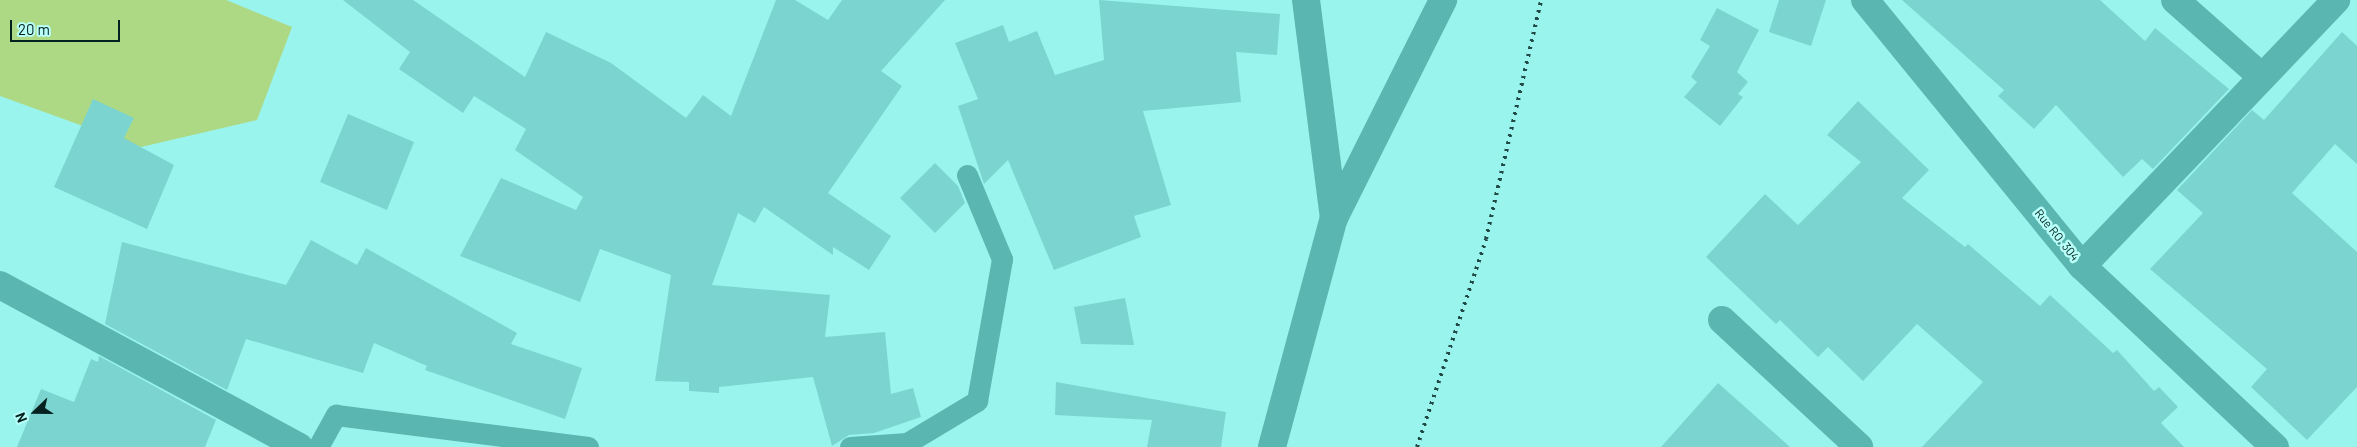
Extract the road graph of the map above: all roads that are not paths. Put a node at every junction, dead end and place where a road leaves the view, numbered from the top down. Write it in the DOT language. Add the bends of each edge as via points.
graph roads {
  1 [pos="1306,0"];
  2 [pos="1443,0"];
  3 [pos="1865,0"];
  4 [pos="2176,0"];
  5 [pos="2336,0"];
  6 [pos="2262,77"];
  7 [pos="967,175"];
  8 [pos="1334,218"];
  9 [pos="2082,266"];
  10 [pos="0,286"];
  11 [pos="1722,320"];
  12 [pos="299,447"];
  13 [pos="318,447"];
  14 [pos="588,447"];
  15 [pos="850,447"];
  16 [pos="1272,447"];
  17 [pos="1859,447"];
  18 [pos="2274,447"];
  1 -- 8 [label="street"];
  2 -- 8 [label="street"];
  3 -- 9 [label="street, Rue RO. 304"];
  4 -- 6 [label="street"];
  5 -- 6 [label="street"];
  6 -- 9 [label="street"];
  7 -- 15 [label="lane" via="1002,260 977,401 907,443"];
  8 -- 16 [label="street"];
  9 -- 18 [label="street, Rue RO. 304"];
  10 -- 12 [label="street"];
  11 -- 17 [label="street"];
  13 -- 14 [label="lane" via="336,415"];
}
